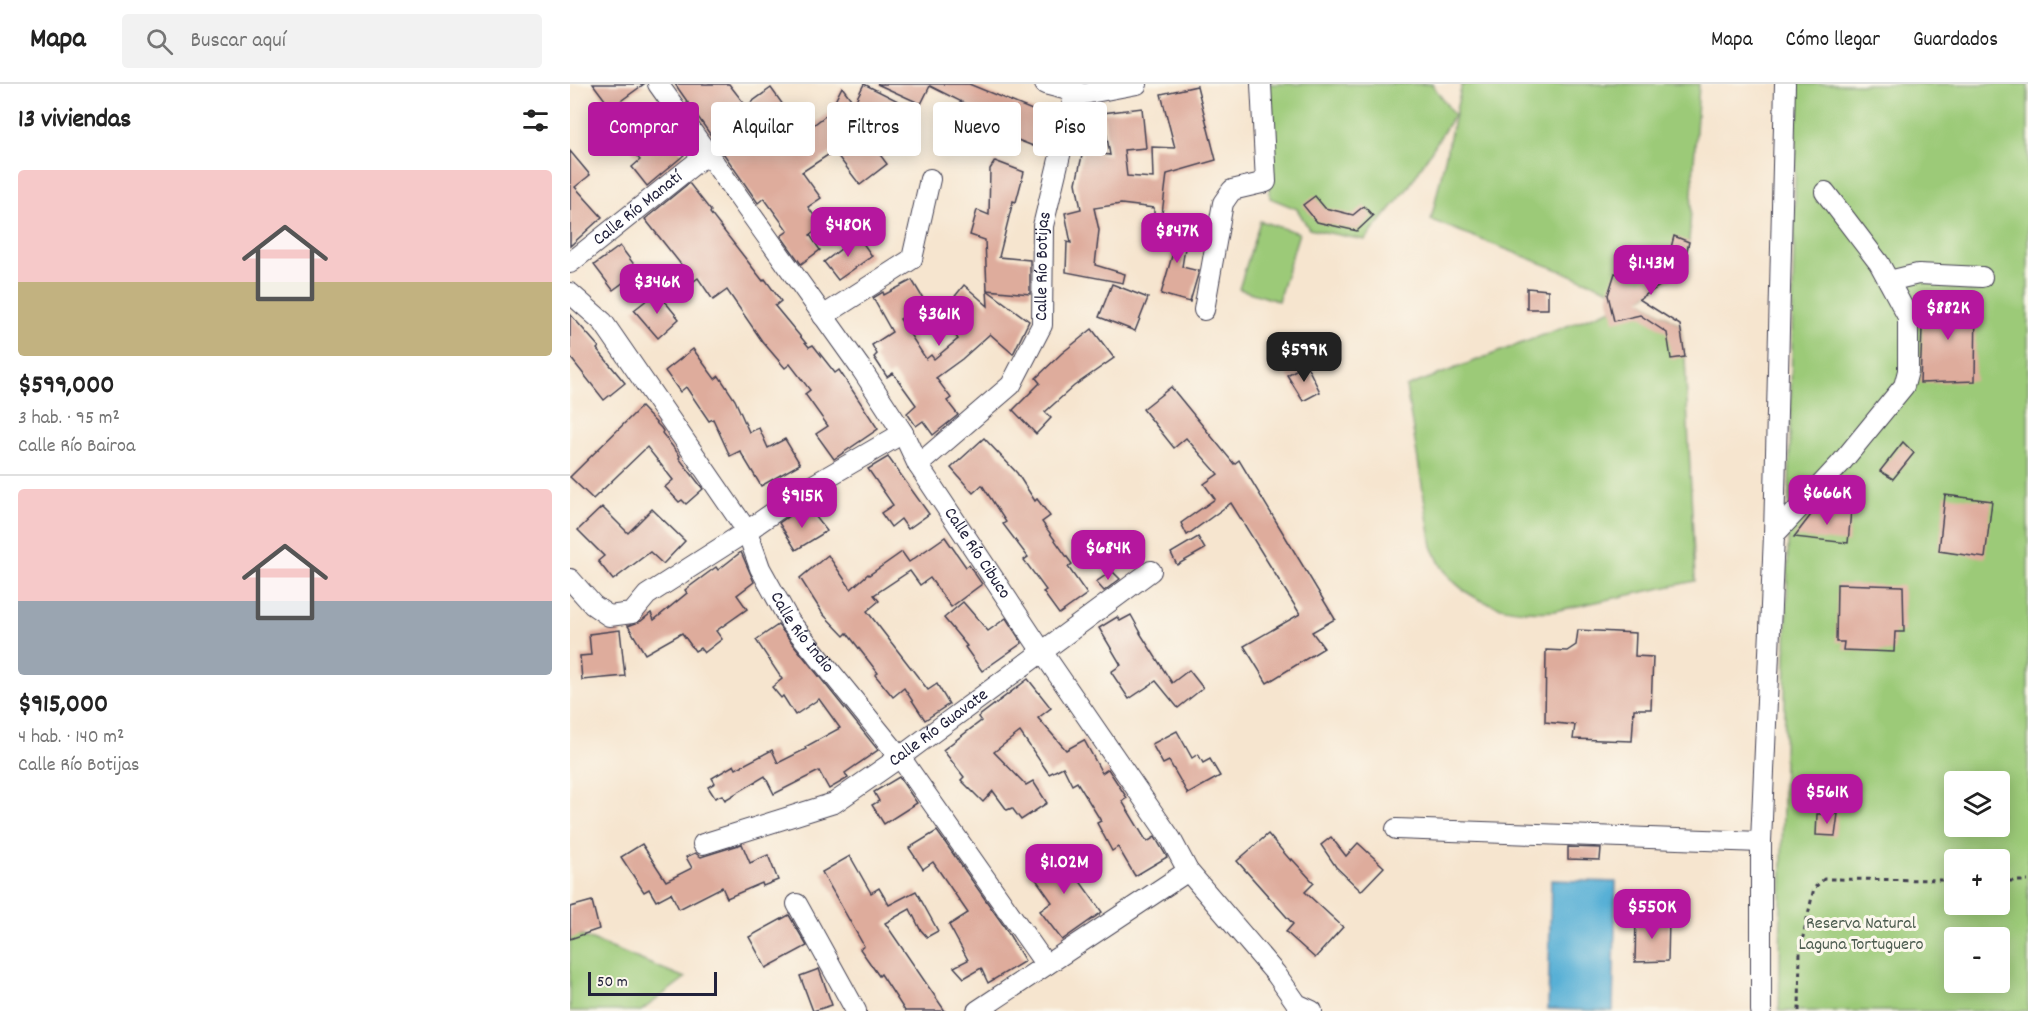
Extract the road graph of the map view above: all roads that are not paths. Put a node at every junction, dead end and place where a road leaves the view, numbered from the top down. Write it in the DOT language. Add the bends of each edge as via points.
graph roads {
  1 [pos="658,84"];
  2 [pos="1045,84"];
  3 [pos="1137,84"];
  4 [pos="1261,84"];
  5 [pos="1785,84"];
  6 [pos="1075,93"];
  7 [pos="707,154"];
  8 [pos="930,179"];
  9 [pos="1825,192"];
  10 [pos="570,263"];
  11 [pos="1983,277"];
  12 [pos="1888,280"];
  13 [pos="570,293"];
  14 [pos="1204,310"];
  15 [pos="823,316"];
  16 [pos="903,432"];
  17 [pos="918,465"];
  18 [pos="747,531"];
  19 [pos="1774,535"];
  20 [pos="1151,571"];
  21 [pos="570,579"];
  22 [pos="1041,650"];
  23 [pos="900,756"];
  24 [pos="1396,829"];
  25 [pos="1761,842"];
  26 [pos="703,844"];
  27 [pos="1188,871"];
  28 [pos="797,904"];
  29 [pos="1046,965"];
  30 [pos="856,1011"];
  31 [pos="977,1011"];
  32 [pos="1312,1011"];
  33 [pos="1761,1011"];
  1 -- 7 [label="street, Calle Río Cibuco"];
  2 -- 6 [label="street"];
  3 -- 6 [label="street"];
  4 -- 14 [label="street" via="1266,182 1232,190 1223,203"];
  5 -- 19 [label="street"];
  6 -- 17 [label="street, Calle Río Botijas" via="1043,226 1042,325 1011,385"];
  7 -- 10 [label="street, Calle Río Manatí"];
  7 -- 15 [label="street, Calle Río Cibuco"];
  8 -- 15 [label="street" via="912,260"];
  9 -- 12 [label="street"];
  11 -- 12 [label="street" via="1918,274"];
  12 -- 19 [label="street" via="1908,317 1908,370 1904,386 1841,463"];
  13 -- 18 [label="street, Calle Río Indio" via="603,322"];
  15 -- 16 [label="street, Calle Río Cibuco"];
  16 -- 17 [label="street, Calle Río Cibuco"];
  16 -- 18 [label="street" via="810,487"];
  17 -- 22 [label="street, Calle Río Cibuco"];
  18 -- 21 [label="street" via="647,595 632,613 609,616 593,605"];
  18 -- 23 [label="street, Calle Río Indio" via="760,568 790,622"];
  19 -- 25 [label="street"];
  20 -- 22 [label="street, Calle Río Guavate"];
  22 -- 23 [label="street, Calle Río Guavate"];
  22 -- 27 [label="street, Calle Río Cibuco" via="1171,839"];
  23 -- 26 [label="street, Calle Río Guavate" via="834,803"];
  23 -- 29 [label="street, Calle Río Indio"];
  24 -- 25 [label="street"];
  25 -- 33 [label="street"];
  27 -- 29 [label="street"];
  27 -- 32 [label="street, Calle Río Cibuco" via="1297,1004"];
  28 -- 30 [label="street"];
  29 -- 31 [label="street"];
}
